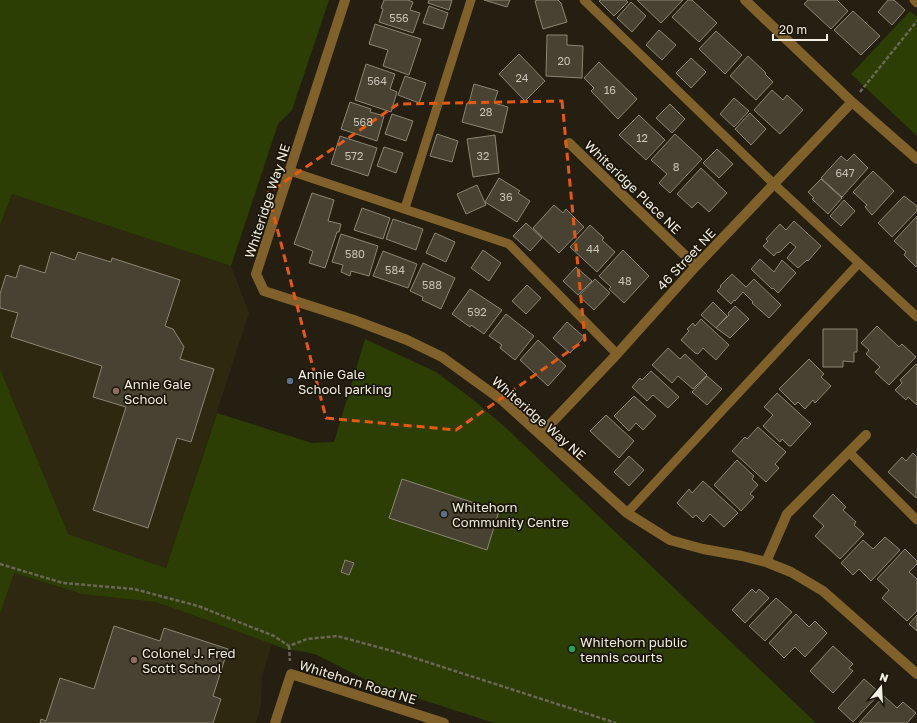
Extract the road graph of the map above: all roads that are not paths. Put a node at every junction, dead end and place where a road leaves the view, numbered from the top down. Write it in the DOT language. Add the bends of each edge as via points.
graph roads {
  1 [pos="345,0"];
  2 [pos="471,0"];
  3 [pos="584,0"];
  4 [pos="745,0"];
  5 [pos="914,0"];
  6 [pos="917,3"];
  7 [pos="852,102"];
  8 [pos="569,143"];
  9 [pos="917,159"];
  10 [pos="290,170"];
  11 [pos="775,185"];
  12 [pos="404,208"];
  13 [pos="859,263"];
  14 [pos="696,266"];
  15 [pos="917,317"];
  16 [pos="617,354"];
  17 [pos="541,434"];
  18 [pos="866,435"];
  19 [pos="849,452"];
  20 [pos="627,513"];
  21 [pos="917,520"];
  22 [pos="766,562"];
  23 [pos="917,674"];
  24 [pos="275,723"];
  25 [pos="444,723"];
  1 -- 10 [label="street, Whiteridge Way NE"];
  2 -- 12 [label="lane"];
  3 -- 11 [label="lane"];
  4 -- 7 [label="street"];
  5 -- 6 [label="lane"];
  7 -- 9 [label="street"];
  7 -- 11 [label="street, 46 Street NE"];
  8 -- 14 [label="street, Whiteridge Place NE"];
  10 -- 12 [label="lane"];
  10 -- 17 [label="street, Whiteridge Way NE" via="256,274 264,291 354,320 407,340 442,357 503,401"];
  11 -- 13 [label="lane"];
  11 -- 14 [label="street, 46 Street NE"];
  12 -- 16 [label="lane" via="509,244"];
  13 -- 15 [label="lane"];
  13 -- 20 [label="lane"];
  14 -- 16 [label="street, 46 Street NE"];
  16 -- 17 [label="street, 46 Street NE"];
  17 -- 20 [label="street, Whiteridge Way NE"];
  18 -- 19 [label="street"];
  19 -- 21 [label="lane"];
  19 -- 22 [label="street" via="787,514"];
  20 -- 22 [label="street, Whiteridge Way NE" via="670,540"];
  22 -- 23 [label="street, Whiteridge Way NE" via="791,572 823,591"];
  24 -- 25 [label="street, Whitehorn Road NE" via="291,674"];
}
